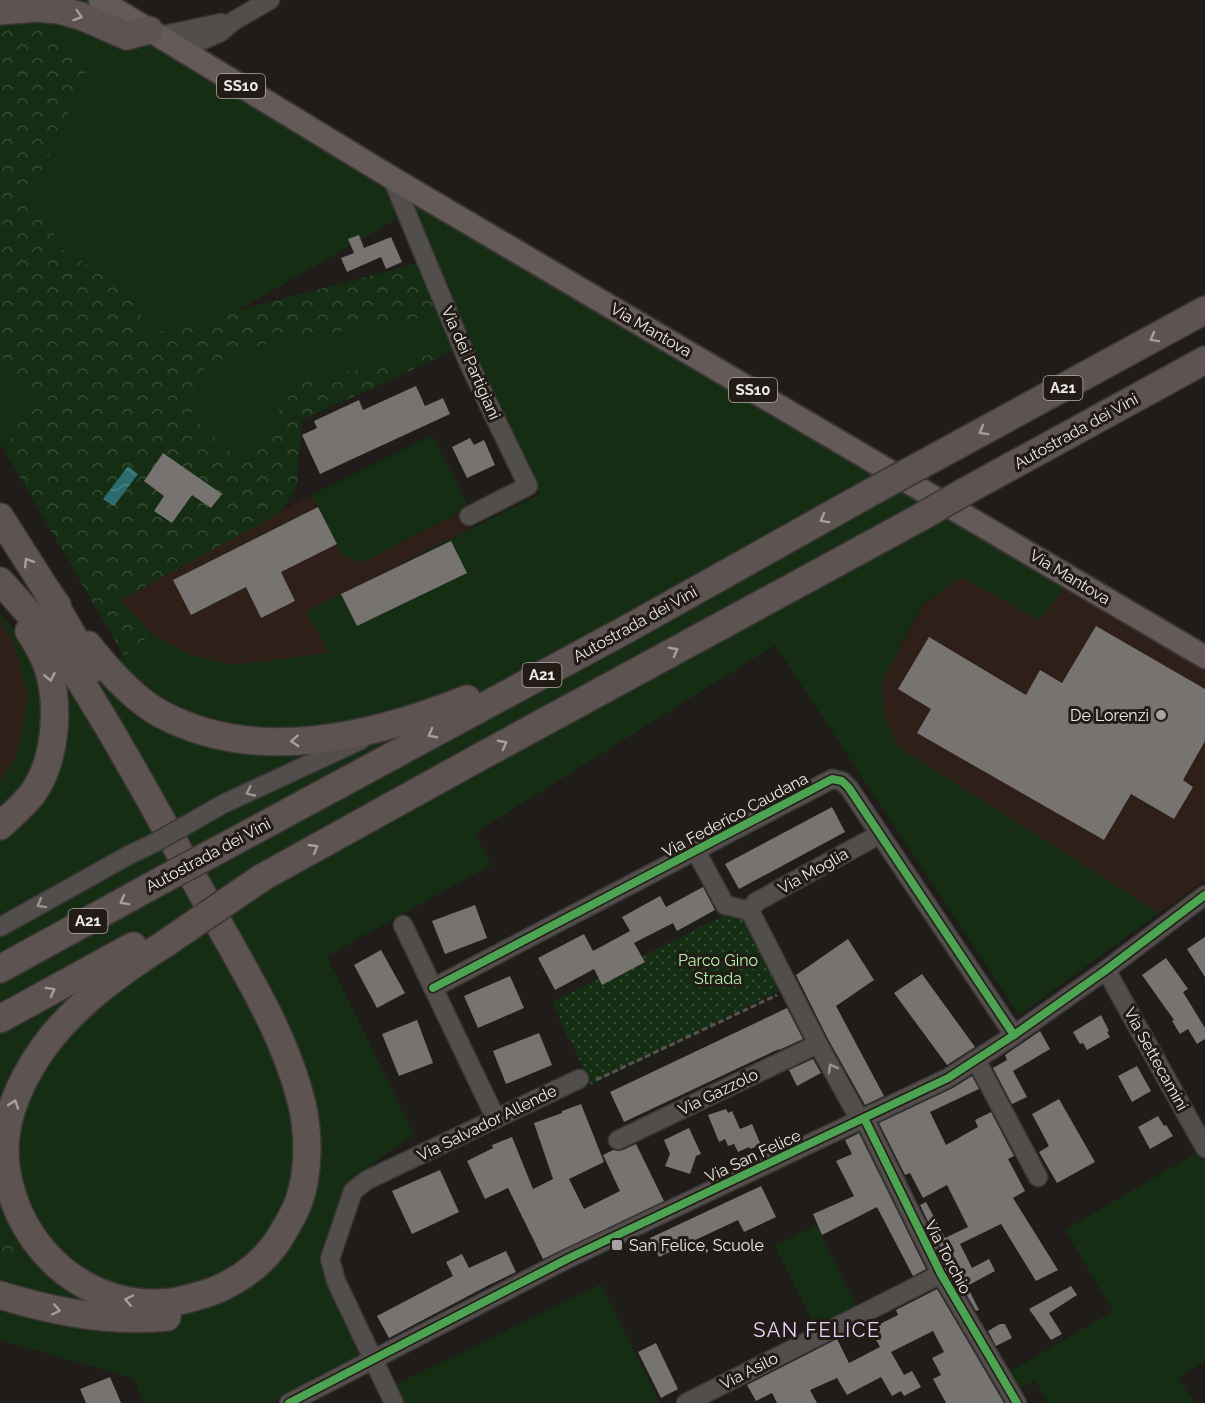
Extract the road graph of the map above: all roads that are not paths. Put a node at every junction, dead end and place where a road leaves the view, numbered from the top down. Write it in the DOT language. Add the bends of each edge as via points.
graph roads {
  1 [pos="100,0"];
  2 [pos="270,0"];
  3 [pos="0,11"];
  4 [pos="235,20"];
  5 [pos="154,33"];
  6 [pos="219,33"];
  7 [pos="181,49"];
  8 [pos="217,72"];
  9 [pos="392,178"];
  10 [pos="1205,310"];
  11 [pos="1205,360"];
  12 [pos="469,516"];
  13 [pos="0,517"];
  14 [pos="0,581"];
  15 [pos="0,591"];
  16 [pos="47,591"];
  17 [pos="627,629"];
  18 [pos="1205,657"];
  19 [pos="398,723"];
  20 [pos="1,824"];
  21 [pos="880,834"];
  22 [pos="696,851"];
  23 [pos="1205,895"];
  24 [pos="750,911"];
  25 [pos="403,925"];
  26 [pos="0,927"];
  27 [pos="163,937"];
  28 [pos="0,969"];
  29 [pos="1106,970"];
  30 [pos="433,988"];
  31 [pos="0,1019"];
  32 [pos="1014,1035"];
  33 [pos="818,1044"];
  34 [pos="976,1060"];
  35 [pos="579,1079"];
  36 [pos="496,1119"];
  37 [pos="862,1119"];
  38 [pos="618,1140"];
  39 [pos="1205,1148"];
  40 [pos="1038,1177"];
  41 [pos="940,1274"];
  42 [pos="0,1295"];
  43 [pos="374,1360"];
  44 [pos="290,1403"];
  45 [pos="394,1403"];
  46 [pos="686,1403"];
  47 [pos="1017,1403"];
  1 -- 5 [label="main road, Via Mantova / SS10"];
  2 -- 4 [label="street"];
  3 -- 5 [label="highway, one-way" via="59,10 127,36"];
  4 -- 5 [label="street"];
  4 -- 6 [label="street"];
  5 -- 7 [label="main road, Via Mantova / SS10"];
  6 -- 7 [label="street"];
  6 -- 8 [label="street" via="211,52"];
  7 -- 8 [label="main road, Via Mantova / SS10"];
  8 -- 9 [label="main road, Via Mantova / SS10"];
  9 -- 12 [label="street, Via dei Partigiani" via="470,366 528,486"];
  9 -- 18 [label="main road, Via Mantova / SS10"];
  10 -- 17 [label="highway, Autostrada dei Vini / A21, one-way, bridge"];
  27 -- 11 [label="highway, Autostrada dei Vini / A21, one-way, bridge" via="263,877"];
  16 -- 13 [label="highway, one-way"];
  14 -- 27 [label="highway, one-way" via="63,654 133,769 266,1011 303,1107 306,1171 298,1202 273,1248 223,1288 173,1302 141,1302 91,1288 66,1274 46,1255 27,1229 14,1200 6,1174 5,1144 19,1091 44,1047 100,989"];
  15 -- 20 [label="highway, one-way" via="24,621 48,668 54,721 52,745 34,792"];
  19 -- 16 [label="highway, one-way" via="357,734 286,741 247,741 200,730 159,713 127,689"];
  42 -- 16 [label="highway, one-way" via="57,1311 141,1320 179,1316 220,1305 250,1286 284,1256 310,1208 320,1150 313,1093 281,1010"];
  17 -- 19 [label="highway" via="549,657 469,698"];
  17 -- 28 [label="highway, Autostrada dei Vini / A21, one-way, bridge"];
  19 -- 26 [label="street, one-way, bridge" via="223,804"];
  21 -- 22 [label="street, Via Federico Caudana" via="849,788 832,779"];
  21 -- 24 [label="street, Via Moglia" via="756,902"];
  21 -- 32 [label="street, Via Federico Caudana"];
  22 -- 24 [label="street" via="725,905"];
  22 -- 30 [label="street, Via Federico Caudana"];
  23 -- 29 [label="street, Via San Felice"];
  24 -- 33 [label="street, Via Torchio"];
  25 -- 30 [label="street"];
  31 -- 27 [label="highway, Autostrada dei Vini / A21, one-way"];
  29 -- 32 [label="street, Via San Felice"];
  29 -- 39 [label="street, Via Settecamini"];
  30 -- 36 [label="street"];
  32 -- 34 [label="street, Via San Felice"];
  37 -- 33 [label="street, Via Torchio, one-way"];
  33 -- 38 [label="street, Via Gazzolo"];
  34 -- 37 [label="street, Via San Felice" via="948,1078"];
  34 -- 40 [label="street"];
  35 -- 36 [label="street, Via Salvador Allende"];
  36 -- 43 [label="street, Via Salvador Allende" via="368,1180 353,1191 330,1259 336,1281"];
  37 -- 41 [label="street, Via Torchio"];
  37 -- 43 [label="street, Via San Felice" via="569,1258"];
  41 -- 46 [label="street, Via Asilo"];
  41 -- 47 [label="street, Via Torchio"];
  43 -- 44 [label="street, Via San Felice"];
  43 -- 45 [label="street, Via Salvador Allende"];
}
